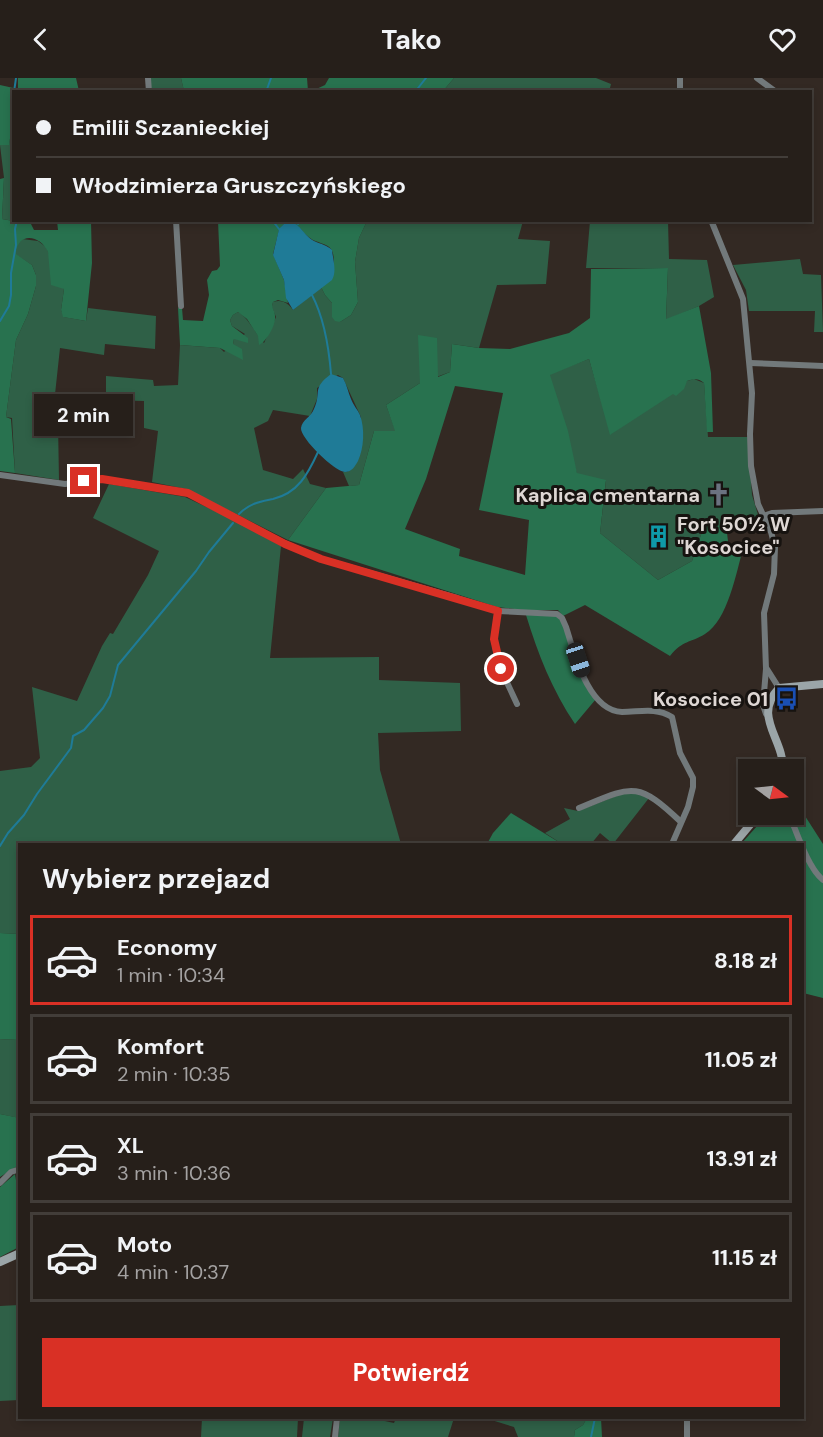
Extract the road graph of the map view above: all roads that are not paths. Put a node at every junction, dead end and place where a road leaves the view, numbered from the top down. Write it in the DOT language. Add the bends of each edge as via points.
graph roads {
  1 [pos="757,78"];
  2 [pos="773,90"];
  3 [pos="176,222"];
  4 [pos="712,222"];
  5 [pos="181,306"];
  6 [pos="750,363"];
  7 [pos="823,366"];
  8 [pos="0,476"];
  9 [pos="823,511"];
  10 [pos="764,516"];
  11 [pos="498,611"];
  12 [pos="766,669"];
  13 [pos="823,684"];
  14 [pos="779,688"];
  15 [pos="517,704"];
  16 [pos="767,715"];
  17 [pos="781,759"];
  18 [pos="579,808"];
  19 [pos="681,822"];
  20 [pos="750,825"];
  21 [pos="794,825"];
  22 [pos="672,843"];
  23 [pos="735,843"];
  24 [pos="802,843"];
  25 [pos="804,848"];
  26 [pos="823,880"];
  27 [pos="18,1169"];
  28 [pos="0,1183"];
  29 [pos="18,1254"];
  30 [pos="0,1262"];
  31 [pos="338,1419"];
  32 [pos="687,1419"];
  33 [pos="335,1437"];
  34 [pos="687,1437"];
  1 -- 2 [label="street"];
  3 -- 5 [label="street"];
  4 -- 6 [label="street" via="743,299"];
  6 -- 7 [label="street"];
  6 -- 10 [label="street" via="751,466"];
  8 -- 11 [label="street" via="65,484 102,479 188,493 321,559"];
  9 -- 10 [label="street"];
  10 -- 12 [label="street" via="775,560 764,613"];
  11 -- 15 [label="street" via="494,639 498,663"];
  11 -- 19 [label="street" via="557,614 566,627 585,682 599,700 618,712 658,711 672,717 680,753 693,778 692,795"];
  12 -- 14 [label="street"];
  12 -- 16 [label="street"];
  13 -- 14 [label="street"];
  14 -- 16 [label="street" via="768,703"];
  16 -- 17 [label="street"];
  18 -- 19 [label="street" via="629,790 655,799"];
  19 -- 22 [label="street"];
  20 -- 23 [label="street"];
  21 -- 24 [label="street"];
  25 -- 26 [label="street"];
  27 -- 28 [label="street"];
  29 -- 30 [label="street"];
  31 -- 33 [label="street"];
  32 -- 34 [label="street"];
}
